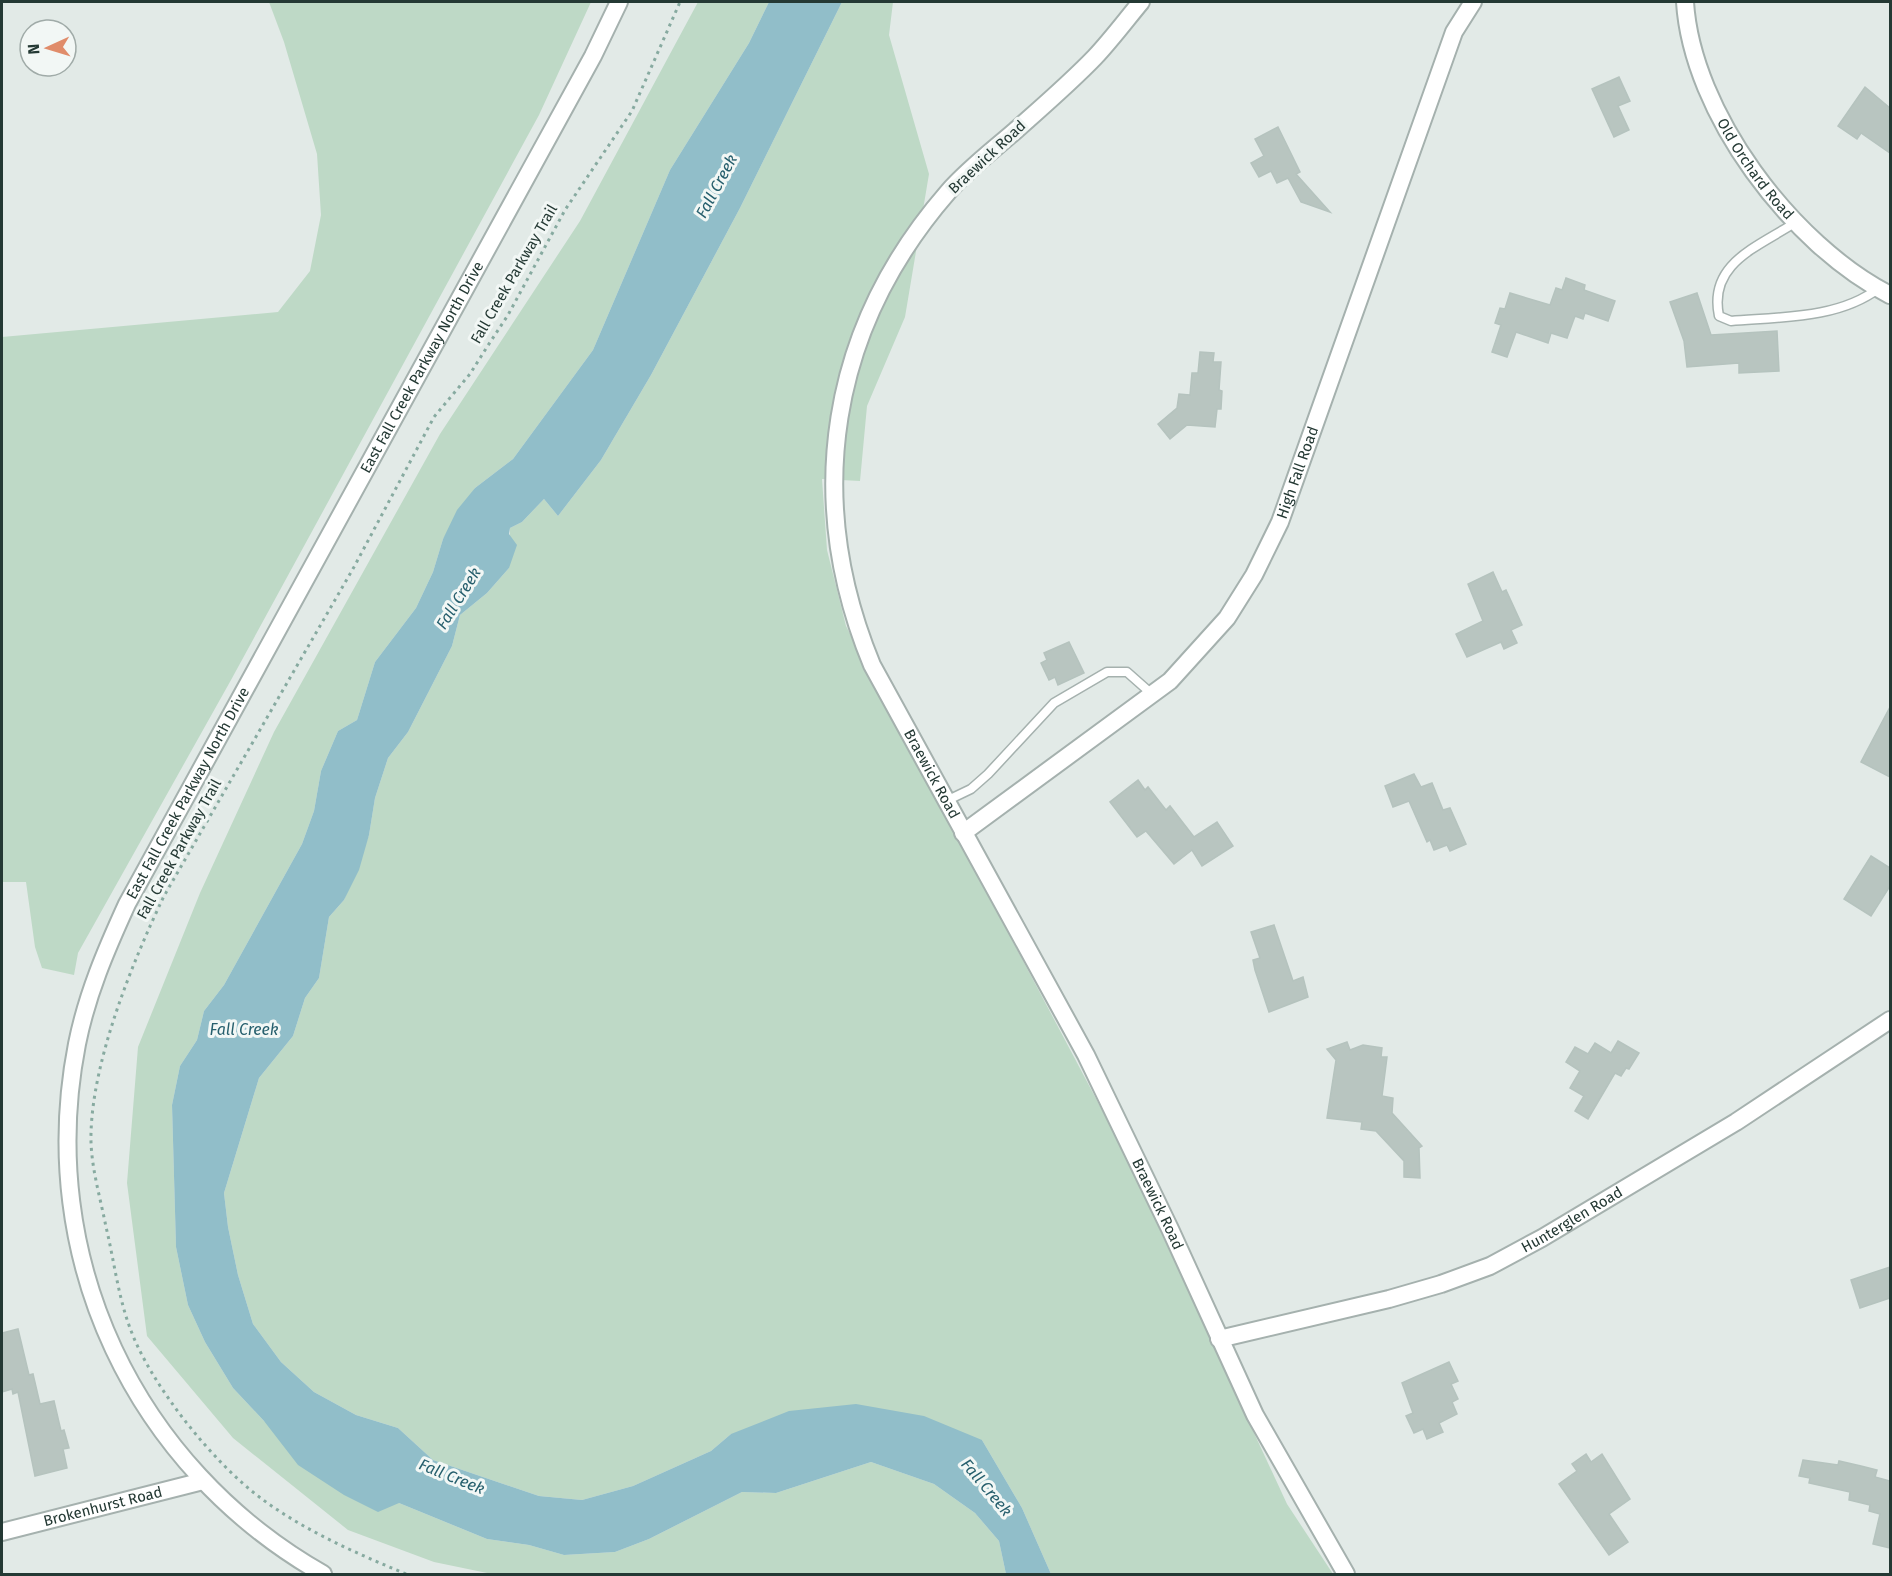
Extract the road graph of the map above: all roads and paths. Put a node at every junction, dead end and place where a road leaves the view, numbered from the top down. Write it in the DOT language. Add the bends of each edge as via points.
graph roads {
  1 [pos="619,2"];
  2 [pos="680,2"];
  3 [pos="1141,2"];
  4 [pos="1473,2"];
  5 [pos="1685,2"];
  6 [pos="1796,222"];
  7 [pos="1885,291"];
  8 [pos="1154,695"];
  9 [pos="946,802"];
  10 [pos="963,833"];
  11 [pos="1890,1020"];
  12 [pos="1219,1339"];
  13 [pos="203,1481"];
  14 [pos="2,1532"];
  15 [pos="323,1575"];
  16 [pos="406,1575"];
  17 [pos="1346,1575"];
  1 -- 13 [label="street, East Fall Creek Parkway North Drive" via="590,62 128,904 107,946 87,1002 73,1072 67,1153 70,1200 82,1261 107,1336 129,1379 153,1420"];
  2 -- 16 [label="path, Fall Creek Parkway Trail" via="632,111 565,210 470,374 434,417 363,550 164,896 114,1020 92,1122 92,1157 126,1317 139,1350 160,1385 213,1452 261,1498 349,1550"];
  3 -- 9 [label="street, Braewick Road" via="1095,57 973,166 932,212 881,291 848,378 833,477 835,528 843,578 872,665"];
  4 -- 8 [label="street, High Fall Road" via="1454,32 1280,522 1227,618"];
  5 -- 6 [label="street, Old Orchard Road" via="1694,49 1718,113 1758,178"];
  6 -- 7 [label="street, Old Orchard Road" via="1829,253"];
  6 -- 7 [label="lane" via="1735,261 1721,279 1716,299 1719,316 1731,321 1813,314"];
  8 -- 9 [label="lane" via="1127,672 1107,672 1054,703 971,789"];
  8 -- 10 [label="street, High Fall Road"];
  9 -- 10 [label="street, Braewick Road"];
  10 -- 12 [label="street, Braewick Road" via="1109,1100"];
  11 -- 12 [label="street, Hunterglen Road" via="1736,1122 1490,1266 1441,1284"];
  12 -- 17 [label="street, Braewick Road" via="1270,1445"];
  13 -- 14 [label="street, Brokenhurst Road"];
  13 -- 15 [label="street, East Fall Creek Parkway North Drive" via="263,1536"];
}
